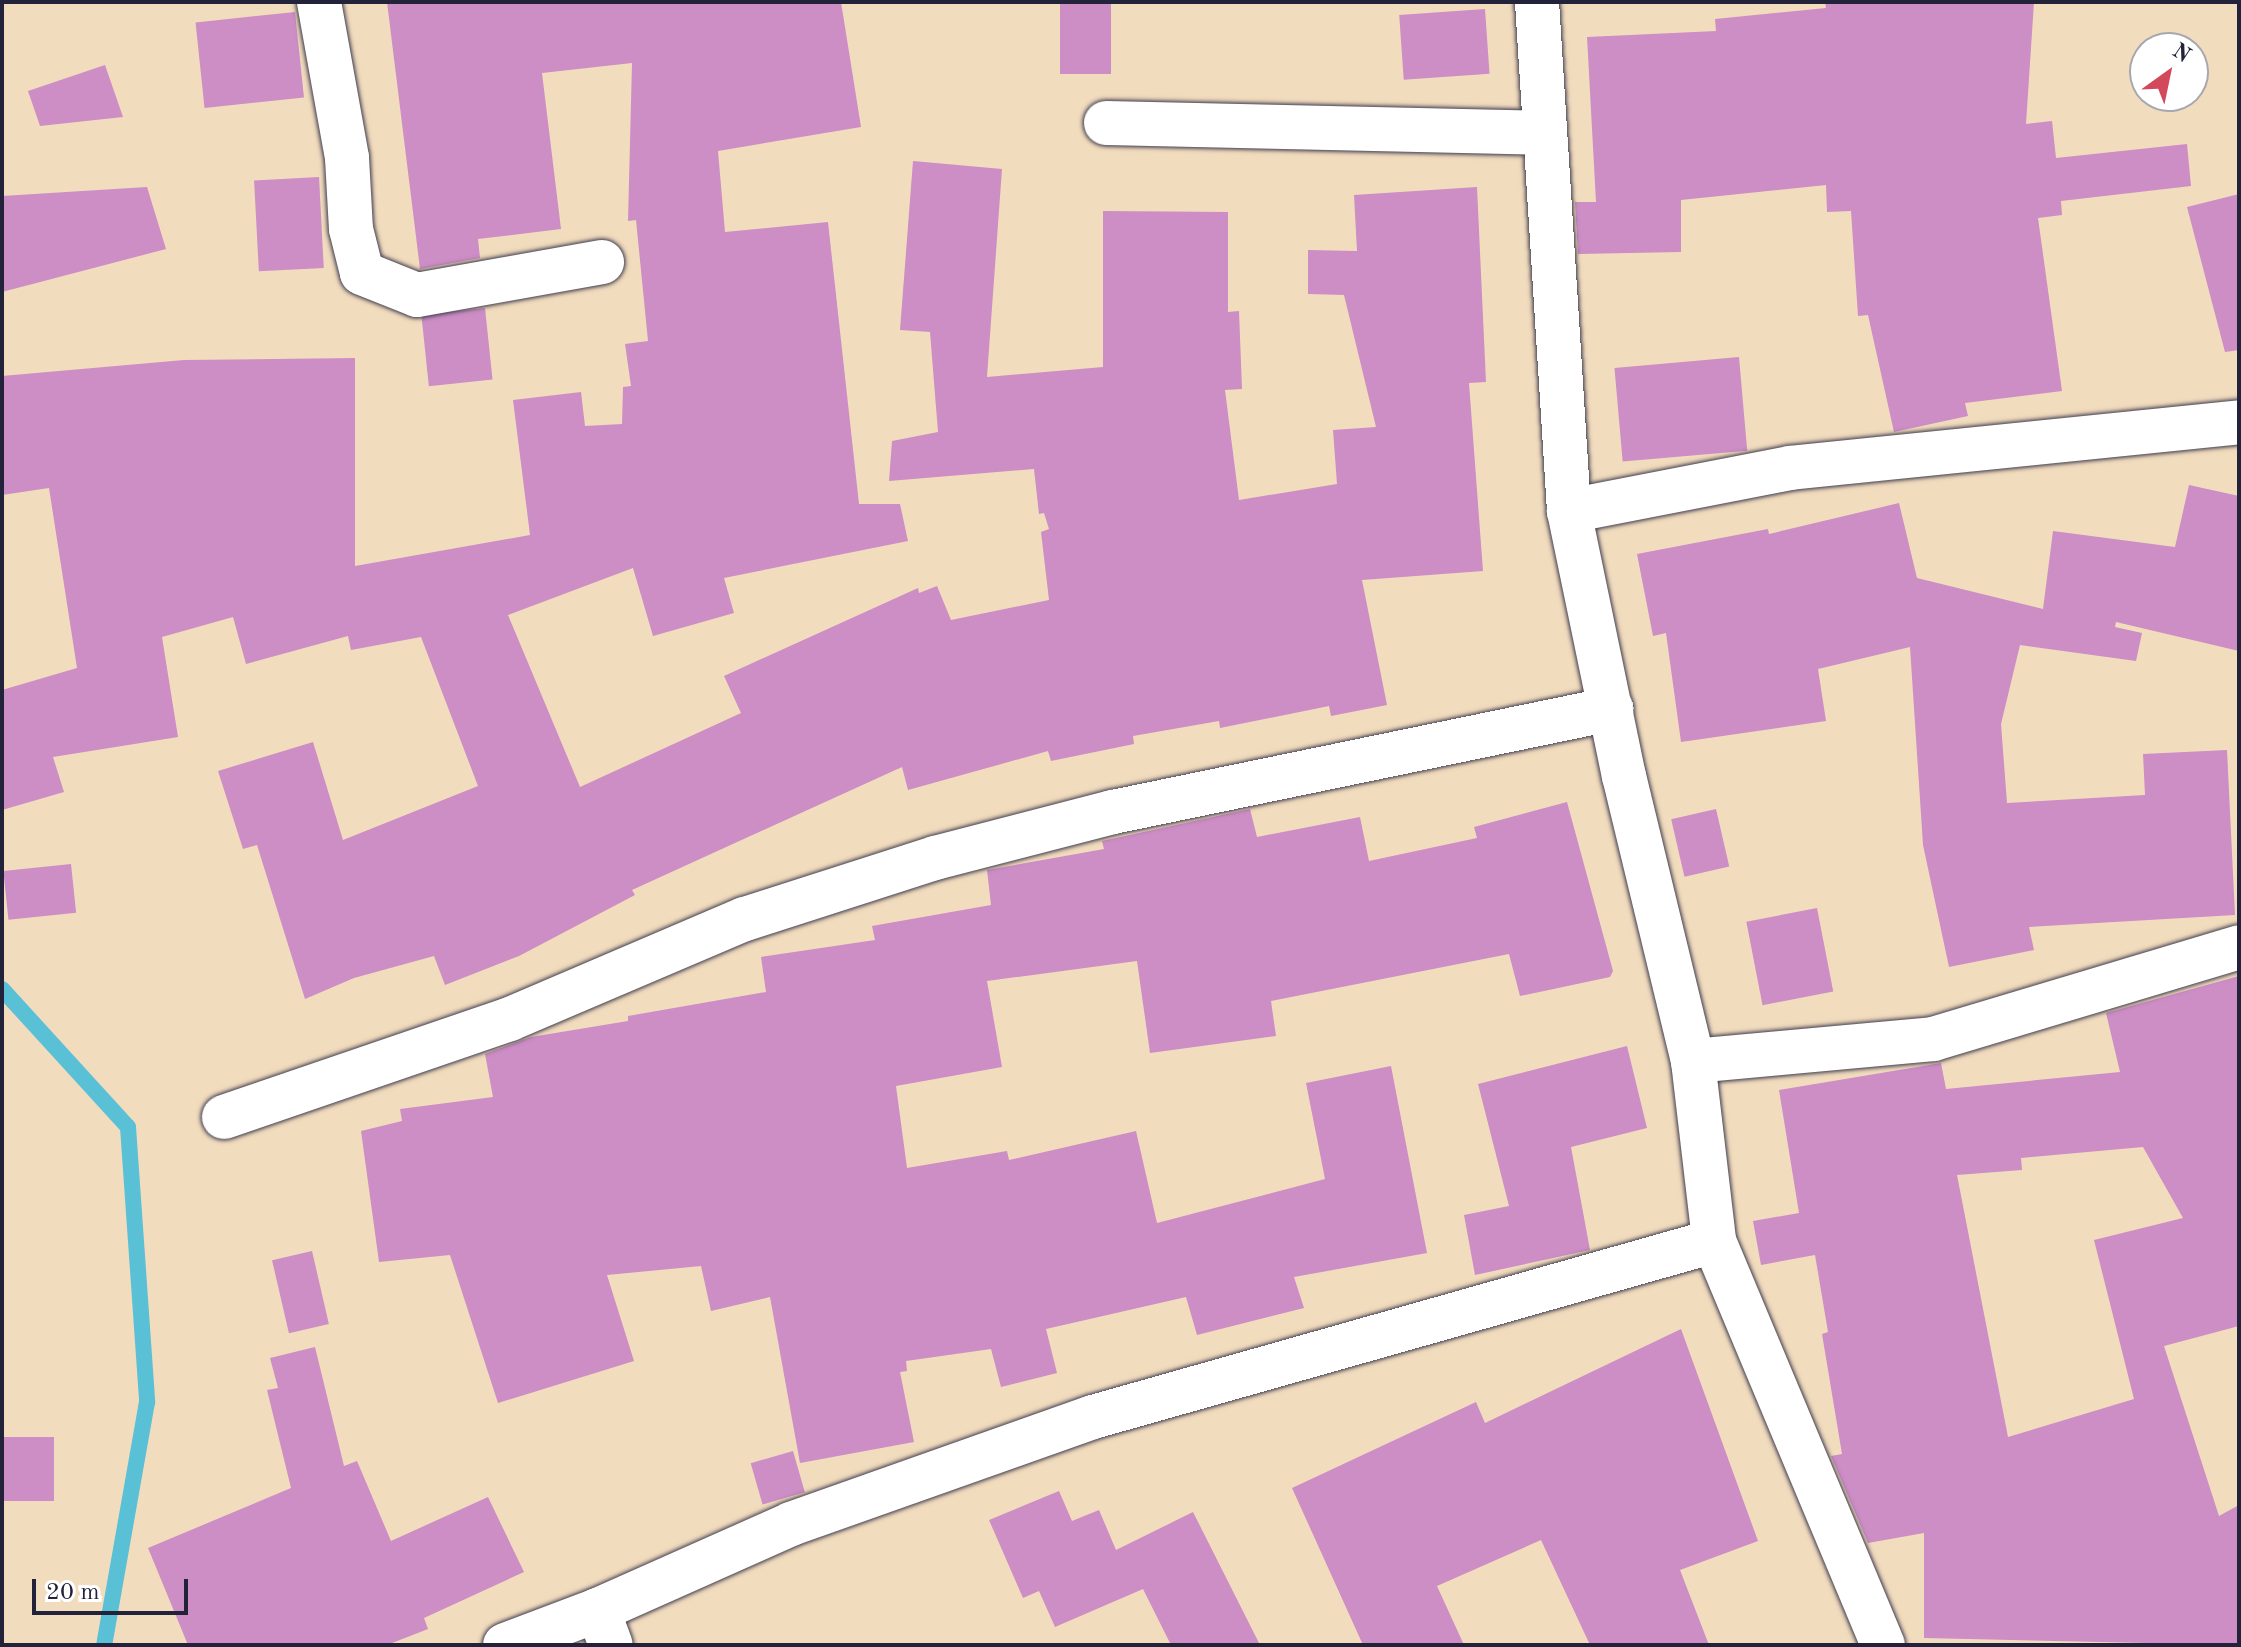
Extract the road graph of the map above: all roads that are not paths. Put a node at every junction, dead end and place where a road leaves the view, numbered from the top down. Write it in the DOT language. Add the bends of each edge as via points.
graph roads {
  1 [pos="319,2"];
  2 [pos="1537,2"];
  3 [pos="1106,123"];
  4 [pos="1541,133"];
  5 [pos="602,262"];
  6 [pos="2239,422"];
  7 [pos="1569,511"];
  8 [pos="1611,709"];
  9 [pos="2239,947"];
  10 [pos="1693,1061"];
  11 [pos="224,1117"];
  12 [pos="1714,1241"];
  13 [pos="605,1628"];
  14 [pos="505,1645"];
  15 [pos="1883,1645"];
  1 -- 5 [label="street" via="362,273 417,295"];
  2 -- 4 [label="street"];
  3 -- 4 [label="street"];
  4 -- 7 [label="street"];
  6 -- 7 [label="street" via="1790,468"];
  7 -- 8 [label="street"];
  8 -- 10 [label="street"];
  8 -- 11 [label="street" via="1113,812 935,858 745,919 510,1019"];
  9 -- 10 [label="street" via="1933,1039"];
  10 -- 12 [label="street"];
  12 -- 13 [label="street" via="1093,1417 791,1524"];
  12 -- 15 [label="street"];
  13 -- 14 [label="street"];
}
